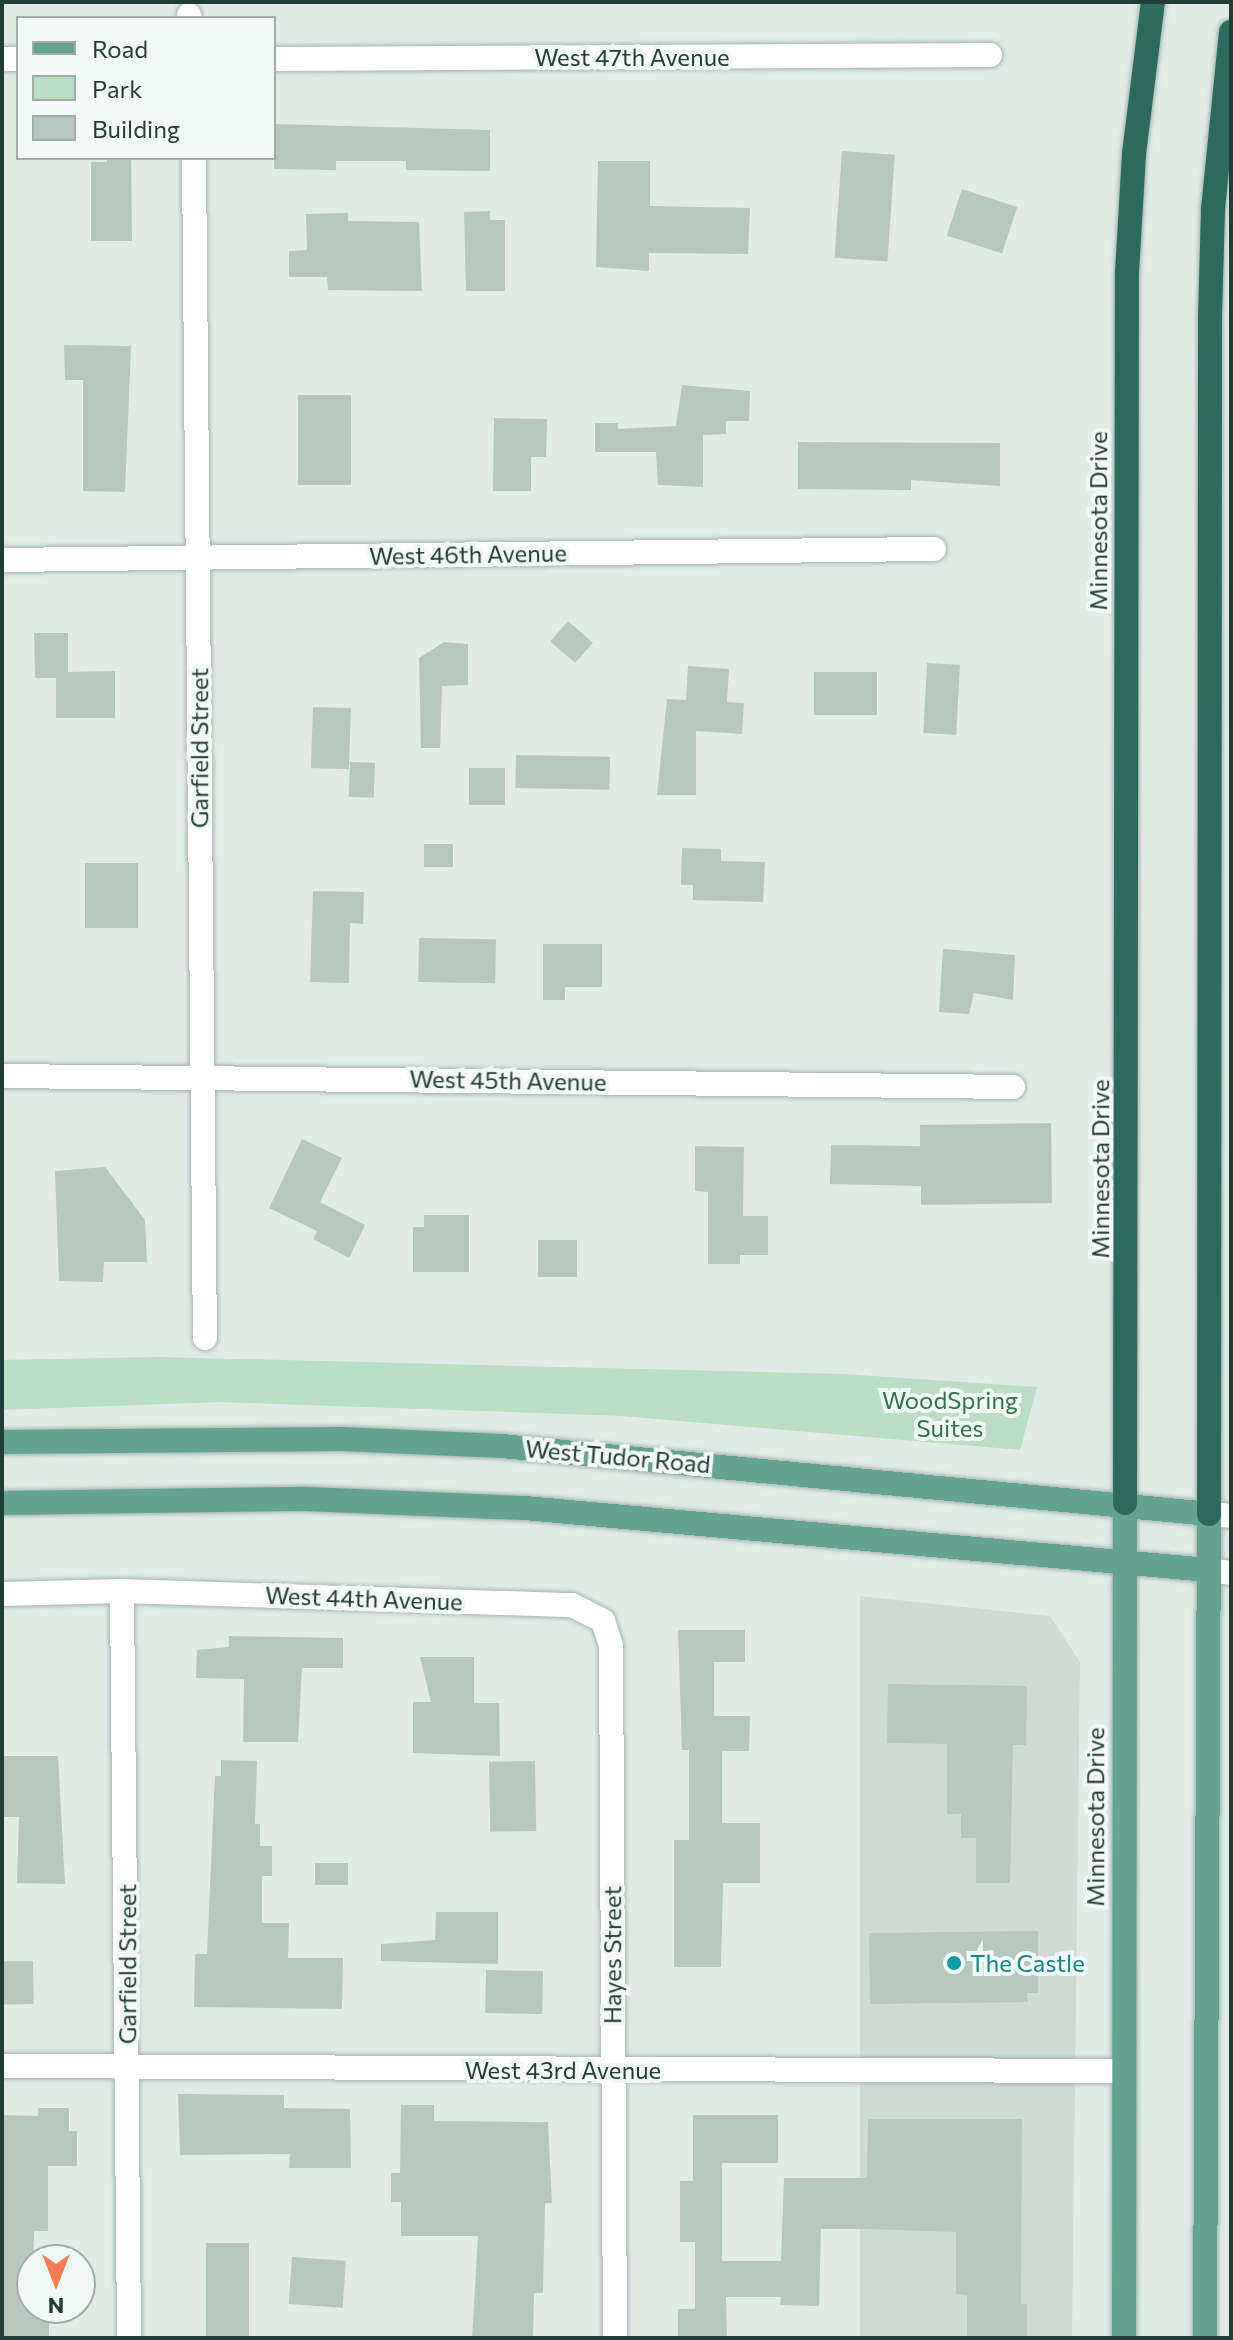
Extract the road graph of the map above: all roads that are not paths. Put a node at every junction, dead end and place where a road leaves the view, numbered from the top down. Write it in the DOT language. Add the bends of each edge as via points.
graph roads {
  1 [pos="1153,2"];
  2 [pos="1231,32"];
  3 [pos="990,55"];
  4 [pos="276,59"];
  5 [pos="194,160"];
  6 [pos="934,549"];
  7 [pos="198,557"];
  8 [pos="2,560"];
  9 [pos="2,1076"];
  10 [pos="202,1077"];
  11 [pos="1013,1087"];
  12 [pos="205,1338"];
  13 [pos="2,1442"];
  14 [pos="2,1503"];
  15 [pos="1125,1503"];
  16 [pos="1220,1515"];
  17 [pos="1123,1563"];
  18 [pos="1219,1571"];
  19 [pos="122,1591"];
  20 [pos="2,1594"];
  21 [pos="603,1621"];
  22 [pos="2,2066"];
  23 [pos="127,2067"];
  24 [pos="612,2070"];
  25 [pos="1124,2071"];
  26 [pos="129,2338"];
  27 [pos="615,2338"];
  28 [pos="1124,2338"];
  29 [pos="1205,2338"];
  1 -- 15 [label="highway, Minnesota Drive" via="1134,154 1127,272"];
  2 -- 16 [label="highway" via="1213,209 1210,317"];
  3 -- 4 [label="street, West 47th Avenue"];
  5 -- 7 [label="street, Garfield Street"];
  6 -- 7 [label="street, West 46th Avenue"];
  7 -- 8 [label="street, West 46th Avenue"];
  7 -- 10 [label="street, Garfield Street"];
  9 -- 10 [label="street, West 45th Avenue"];
  10 -- 11 [label="street, West 45th Avenue"];
  10 -- 12 [label="street, Garfield Street"];
  13 -- 15 [label="main road, West Tudor Road" via="326,1439 502,1446"];
  14 -- 17 [label="main road" via="307,1499 525,1508"];
  15 -- 16 [label="main road, West Tudor Road"];
  15 -- 17 [label="main road, Minnesota Drive"];
  16 -- 18 [label="main road"];
  17 -- 18 [label="main road"];
  17 -- 25 [label="main road, Minnesota Drive"];
  18 -- 29 [label="main road"];
  19 -- 20 [label="street, West 44th Avenue"];
  19 -- 21 [label="street, West 44th Avenue" via="572,1605"];
  19 -- 23 [label="street, Garfield Street"];
  21 -- 24 [label="street, Hayes Street" via="611,1646"];
  22 -- 23 [label="street, West 43rd Avenue"];
  23 -- 24 [label="street, West 43rd Avenue"];
  23 -- 26 [label="street, Garfield Street"];
  24 -- 25 [label="street, West 43rd Avenue"];
  24 -- 27 [label="street, Hayes Street"];
  25 -- 28 [label="main road, Minnesota Drive"];
}
